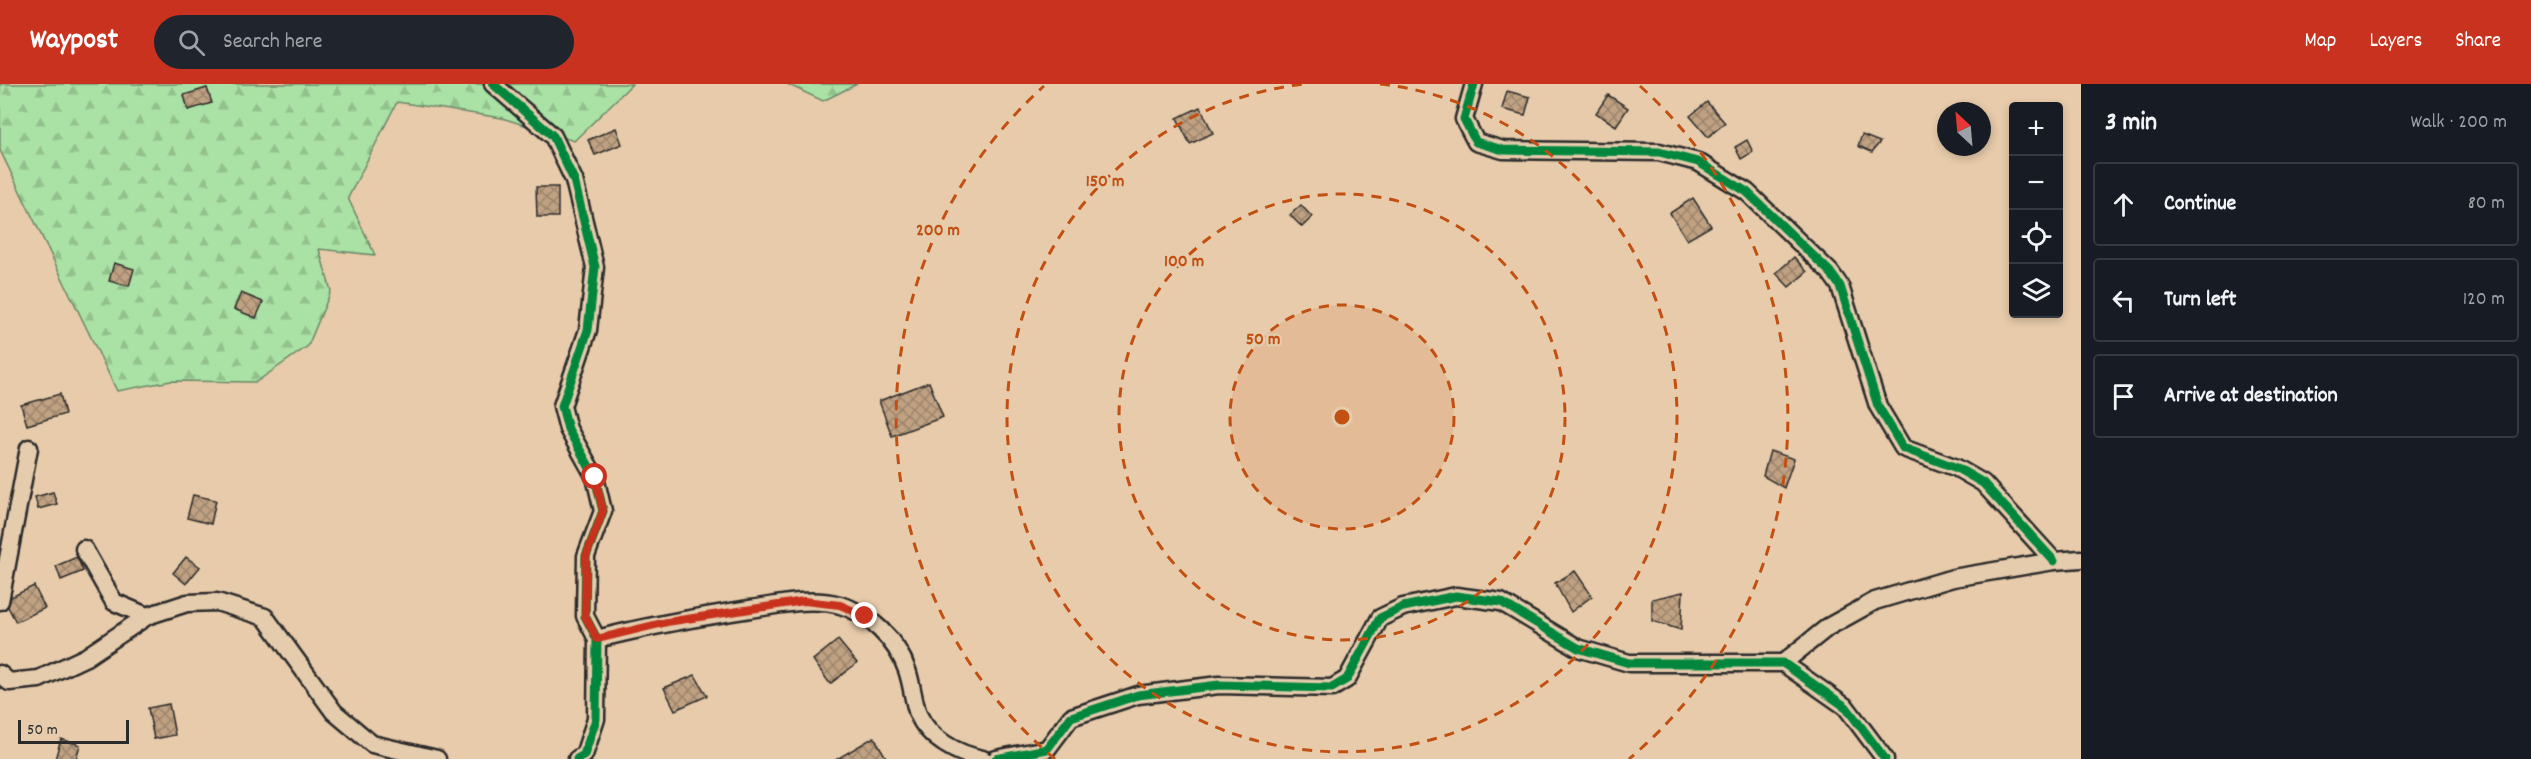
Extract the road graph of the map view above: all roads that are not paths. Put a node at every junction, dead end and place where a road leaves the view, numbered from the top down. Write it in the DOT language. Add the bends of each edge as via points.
graph roads {
  1 [pos="494,84"];
  2 [pos="1473,84"];
  3 [pos="29,448"];
  4 [pos="84,549"];
  5 [pos="2081,559"];
  6 [pos="2054,561"];
  7 [pos="0,601"];
  8 [pos="147,616"];
  9 [pos="597,639"];
  10 [pos="1783,663"];
  11 [pos="0,674"];
  12 [pos="436,759"];
  13 [pos="577,759"];
  14 [pos="983,759"];
  15 [pos="996,759"];
  16 [pos="1885,759"];
  1 -- 9 [label="street" via="553,136 574,180 595,267 588,330 562,406 568,429 595,477 603,511 586,556 585,616"];
  2 -- 6 [label="street" via="1464,119 1476,142 1503,150 1659,152 1698,162 1747,192 1840,286 1878,406 1903,448 1957,468 1983,483"];
  3 -- 7 [label="street"];
  4 -- 8 [label="street" via="114,602"];
  5 -- 6 [label="street"];
  6 -- 10 [label="street" via="1953,578 1875,602 1828,627"];
  8 -- 11 [label="street" via="86,657 39,679 9,682"];
  8 -- 12 [label="street" via="187,603 217,602 265,617 334,712 372,744"];
  9 -- 13 [label="street" via="597,719 584,755"];
  9 -- 14 [label="street" via="667,622 804,601 840,605 865,616 895,645 919,715 932,734 963,756"];
  10 -- 15 [label="street" via="1629,663 1578,648 1502,602 1456,596 1403,608 1380,618 1347,679 1332,688 1219,685 1138,695 1071,717 1047,749"];
  10 -- 16 [label="street" via="1846,707"];
}
